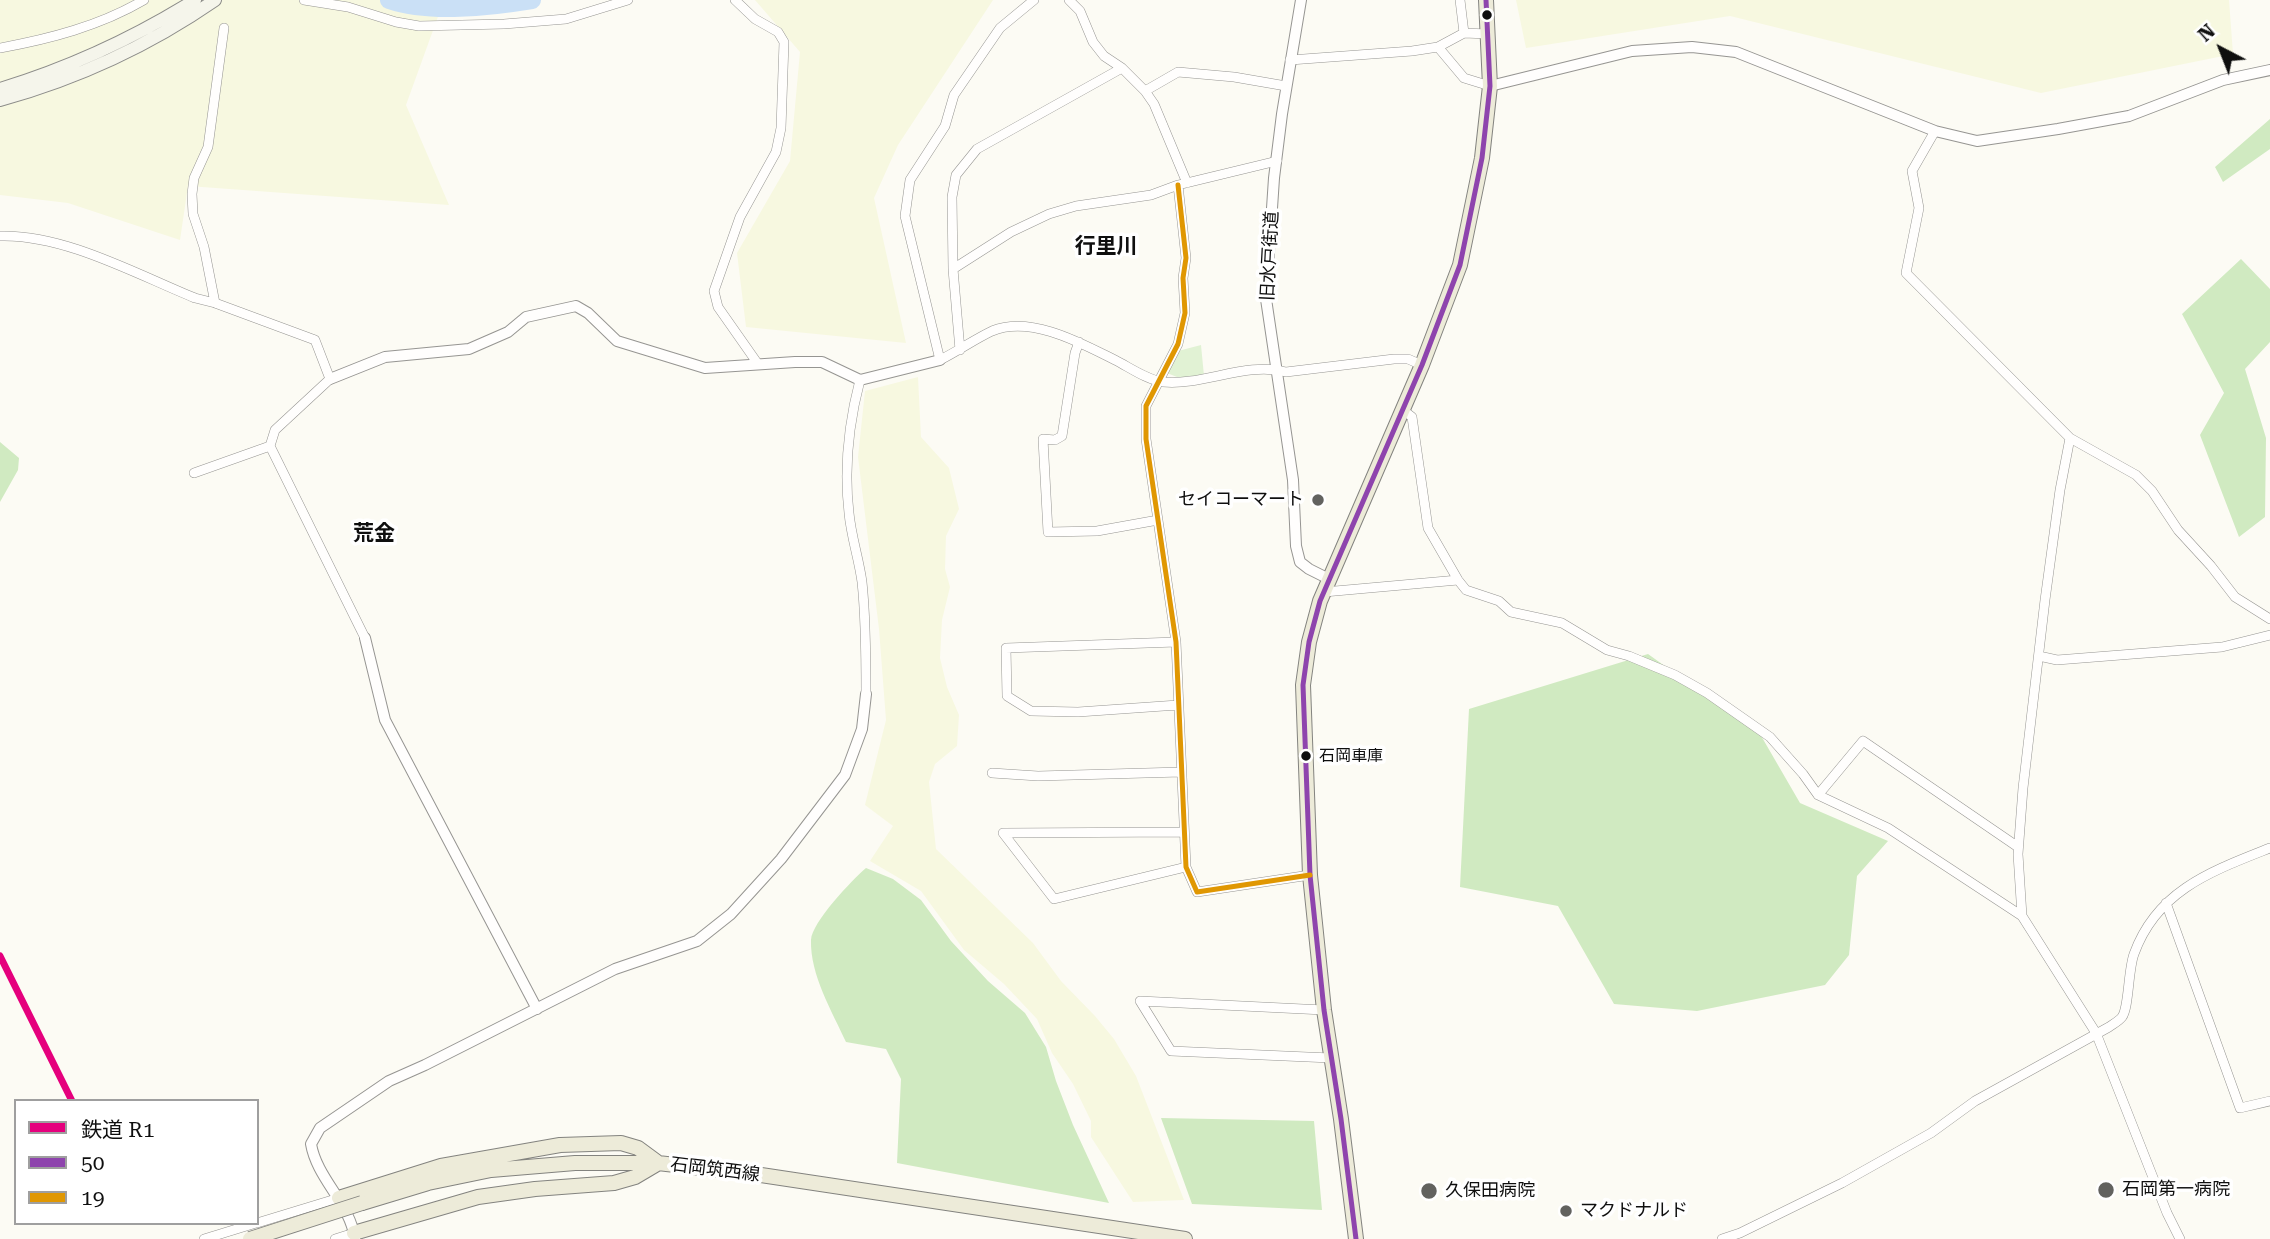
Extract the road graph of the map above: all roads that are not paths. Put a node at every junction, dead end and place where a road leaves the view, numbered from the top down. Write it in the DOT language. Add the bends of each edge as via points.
graph roads {
  1 [pos="144,0"];
  2 [pos="195,0"];
  3 [pos="215,0"];
  4 [pos="304,0"];
  5 [pos="628,0"];
  6 [pos="735,0"];
  7 [pos="1034,0"];
  8 [pos="1069,0"];
  9 [pos="1301,0"];
  10 [pos="1460,0"];
  11 [pos="1486,0"];
  12 [pos="224,28"];
  13 [pos="1464,33"];
  14 [pos="1489,34"];
  15 [pos="1437,47"];
  16 [pos="0,48"];
  17 [pos="1290,60"];
  18 [pos="1122,68"];
  19 [pos="2270,70"];
  20 [pos="1286,86"];
  21 [pos="1490,86"];
  22 [pos="0,89"];
  23 [pos="1145,91"];
  24 [pos="0,100"];
  25 [pos="1935,131"];
  26 [pos="1277,161"];
  27 [pos="1182,184"];
  28 [pos="0,236"];
  29 [pos="953,269"];
  30 [pos="215,303"];
  31 [pos="1079,342"];
  32 [pos="960,350"];
  33 [pos="940,360"];
  34 [pos="758,364"];
  35 [pos="1422,365"];
  36 [pos="1276,369"];
  37 [pos="330,379"];
  38 [pos="860,380"];
  39 [pos="1158,381"];
  40 [pos="1402,410"];
  41 [pos="2070,438"];
  42 [pos="270,446"];
  43 [pos="194,473"];
  44 [pos="1158,520"];
  45 [pos="1458,580"];
  46 [pos="1326,586"];
  47 [pos="2270,619"];
  48 [pos="2270,635"];
  49 [pos="365,638"];
  50 [pos="1176,642"];
  51 [pos="2039,656"];
  52 [pos="866,694"];
  53 [pos="1178,705"];
  54 [pos="1181,772"];
  55 [pos="992,773"];
  56 [pos="1818,795"];
  57 [pos="1184,832"];
  58 [pos="2018,847"];
  59 [pos="2270,848"];
  60 [pos="1186,867"];
  61 [pos="1310,875"];
  62 [pos="2166,903"];
  63 [pos="2022,916"];
  64 [pos="537,1009"];
  65 [pos="1324,1010"];
  66 [pos="2096,1033"];
  67 [pos="1331,1058"];
  68 [pos="2270,1101"];
  69 [pos="658,1163"];
  70 [pos="339,1198"];
  71 [pos="259,1222"];
  72 [pos="250,1225"];
  73 [pos="355,1236"];
  74 [pos="204,1239"];
  75 [pos="250,1239"];
  76 [pos="335,1239"];
  77 [pos="1185,1239"];
  78 [pos="1356,1239"];
  79 [pos="1722,1239"];
  80 [pos="2180,1239"];
  1 -- 16 [label="street" via="49,39"];
  2 -- 22 [label="main road" via="102,51"];
  3 -- 24 [label="main road" via="97,65"];
  4 -- 5 [label="street" via="430,26 566,19"];
  6 -- 34 [label="street" via="746,13 778,32 784,42 776,152 740,217 714,291 718,307"];
  7 -- 33 [label="street" via="1000,28 954,95 945,126 911,180 905,216"];
  8 -- 18 [label="street" via="1080,11 1093,43"];
  9 -- 17 [label="street, 旧水戸街道"];
  10 -- 13 [label="street"];
  11 -- 14 [label="main road"];
  12 -- 30 [label="street" via="208,147 192,194 192,214"];
  13 -- 14 [label="street"];
  13 -- 15 [label="street"];
  14 -- 21 [label="main road"];
  15 -- 17 [label="street"];
  15 -- 21 [label="street" via="1464,78"];
  17 -- 20 [label="street, 旧水戸街道"];
  18 -- 23 [label="street"];
  18 -- 29 [label="street" via="977,149 961,166 952,197"];
  19 -- 25 [label="street" via="2223,80 2129,116 2058,130 1977,141"];
  20 -- 23 [label="street" via="1178,72"];
  20 -- 26 [label="street, 旧水戸街道"];
  21 -- 25 [label="street" via="1632,51 1692,47 1736,52"];
  21 -- 35 [label="main road" via="1466,239"];
  23 -- 27 [label="street" via="1154,104"];
  25 -- 41 [label="street" via="1912,170 1919,208 1906,273"];
  26 -- 27 [label="street"];
  26 -- 36 [label="street, 旧水戸街道" via="1266,299"];
  27 -- 29 [label="street" via="1151,195 1049,214"];
  27 -- 39 [label="street" via="1185,313 1178,344"];
  28 -- 30 [label="street" via="25,235 63,244"];
  29 -- 32 [label="street"];
  30 -- 37 [label="street" via="315,341"];
  31 -- 32 [label="street" via="1055,331 1022,327 995,330"];
  31 -- 39 [label="street"];
  31 -- 44 [label="street" via="1062,436 1043,439 1048,532 1097,531"];
  32 -- 33 [label="street"];
  33 -- 38 [label="street"];
  34 -- 37 [label="street" via="705,368 617,341 576,306 526,317 508,332 469,349 385,357"];
  34 -- 38 [label="street" via="822,362"];
  35 -- 36 [label="street" via="1394,359 1286,372"];
  35 -- 40 [label="main road"];
  36 -- 39 [label="street" via="1178,383"];
  36 -- 46 [label="street, 旧水戸街道" via="1293,480 1296,546 1300,562"];
  37 -- 42 [label="street" via="275,430"];
  38 -- 52 [label="street" via="847,471 849,514 862,582"];
  39 -- 44 [label="street" via="1146,406"];
  40 -- 45 [label="street" via="1412,417 1428,528"];
  40 -- 46 [label="main road"];
  41 -- 47 [label="street" via="2136,475 2235,597"];
  41 -- 51 [label="street"];
  42 -- 43 [label="street"];
  42 -- 49 [label="street"];
  44 -- 50 [label="street"];
  45 -- 46 [label="street"];
  45 -- 56 [label="street" via="1466,590 1499,601 1511,612 1562,623 1607,650 1675,675 1707,693 1770,737"];
  46 -- 61 [label="main road" via="1309,642 1302,699"];
  48 -- 51 [label="street" via="2222,648 2057,660"];
  49 -- 64 [label="street" via="385,720"];
  50 -- 53 [label="street"];
  50 -- 53 [label="street" via="1006,648 1007,696 1031,711"];
  51 -- 58 [label="street"];
  52 -- 64 [label="street" via="862,729 845,775 781,859 731,914 696,941 615,969"];
  53 -- 54 [label="street"];
  54 -- 55 [label="street"];
  54 -- 57 [label="street"];
  56 -- 58 [label="street" via="1863,741"];
  56 -- 63 [label="street" via="1888,828"];
  57 -- 60 [label="street"];
  57 -- 60 [label="street" via="1003,833 1054,899"];
  58 -- 63 [label="street"];
  59 -- 62 [label="street" via="2198,878"];
  60 -- 61 [label="street" via="1197,891"];
  61 -- 65 [label="main road"];
  62 -- 66 [label="street" via="2133,954 2126,1010"];
  62 -- 68 [label="street" via="2239,1108"];
  63 -- 66 [label="street"];
  64 -- 70 [label="street" via="388,1081 320,1128 311,1143 313,1157"];
  65 -- 67 [label="main road"];
  65 -- 67 [label="street" via="1139,1001 1171,1051"];
  66 -- 79 [label="street" via="1975,1101 1931,1133"];
  66 -- 80 [label="street"];
  67 -- 78 [label="main road"];
  69 -- 70 [label="main road" via="638,1148 621,1143 560,1145 441,1166"];
  69 -- 73 [label="main road" via="614,1183 478,1197"];
  69 -- 75 [label="main road, 石岡筑西線, bridge" via="491,1170 428,1183"];
  69 -- 77 [label="main road, 石岡筑西線"];
  70 -- 71 [label="street"];
  70 -- 73 [label="street"];
  72 -- 74 [label="street"];
  73 -- 76 [label="street"];
}
